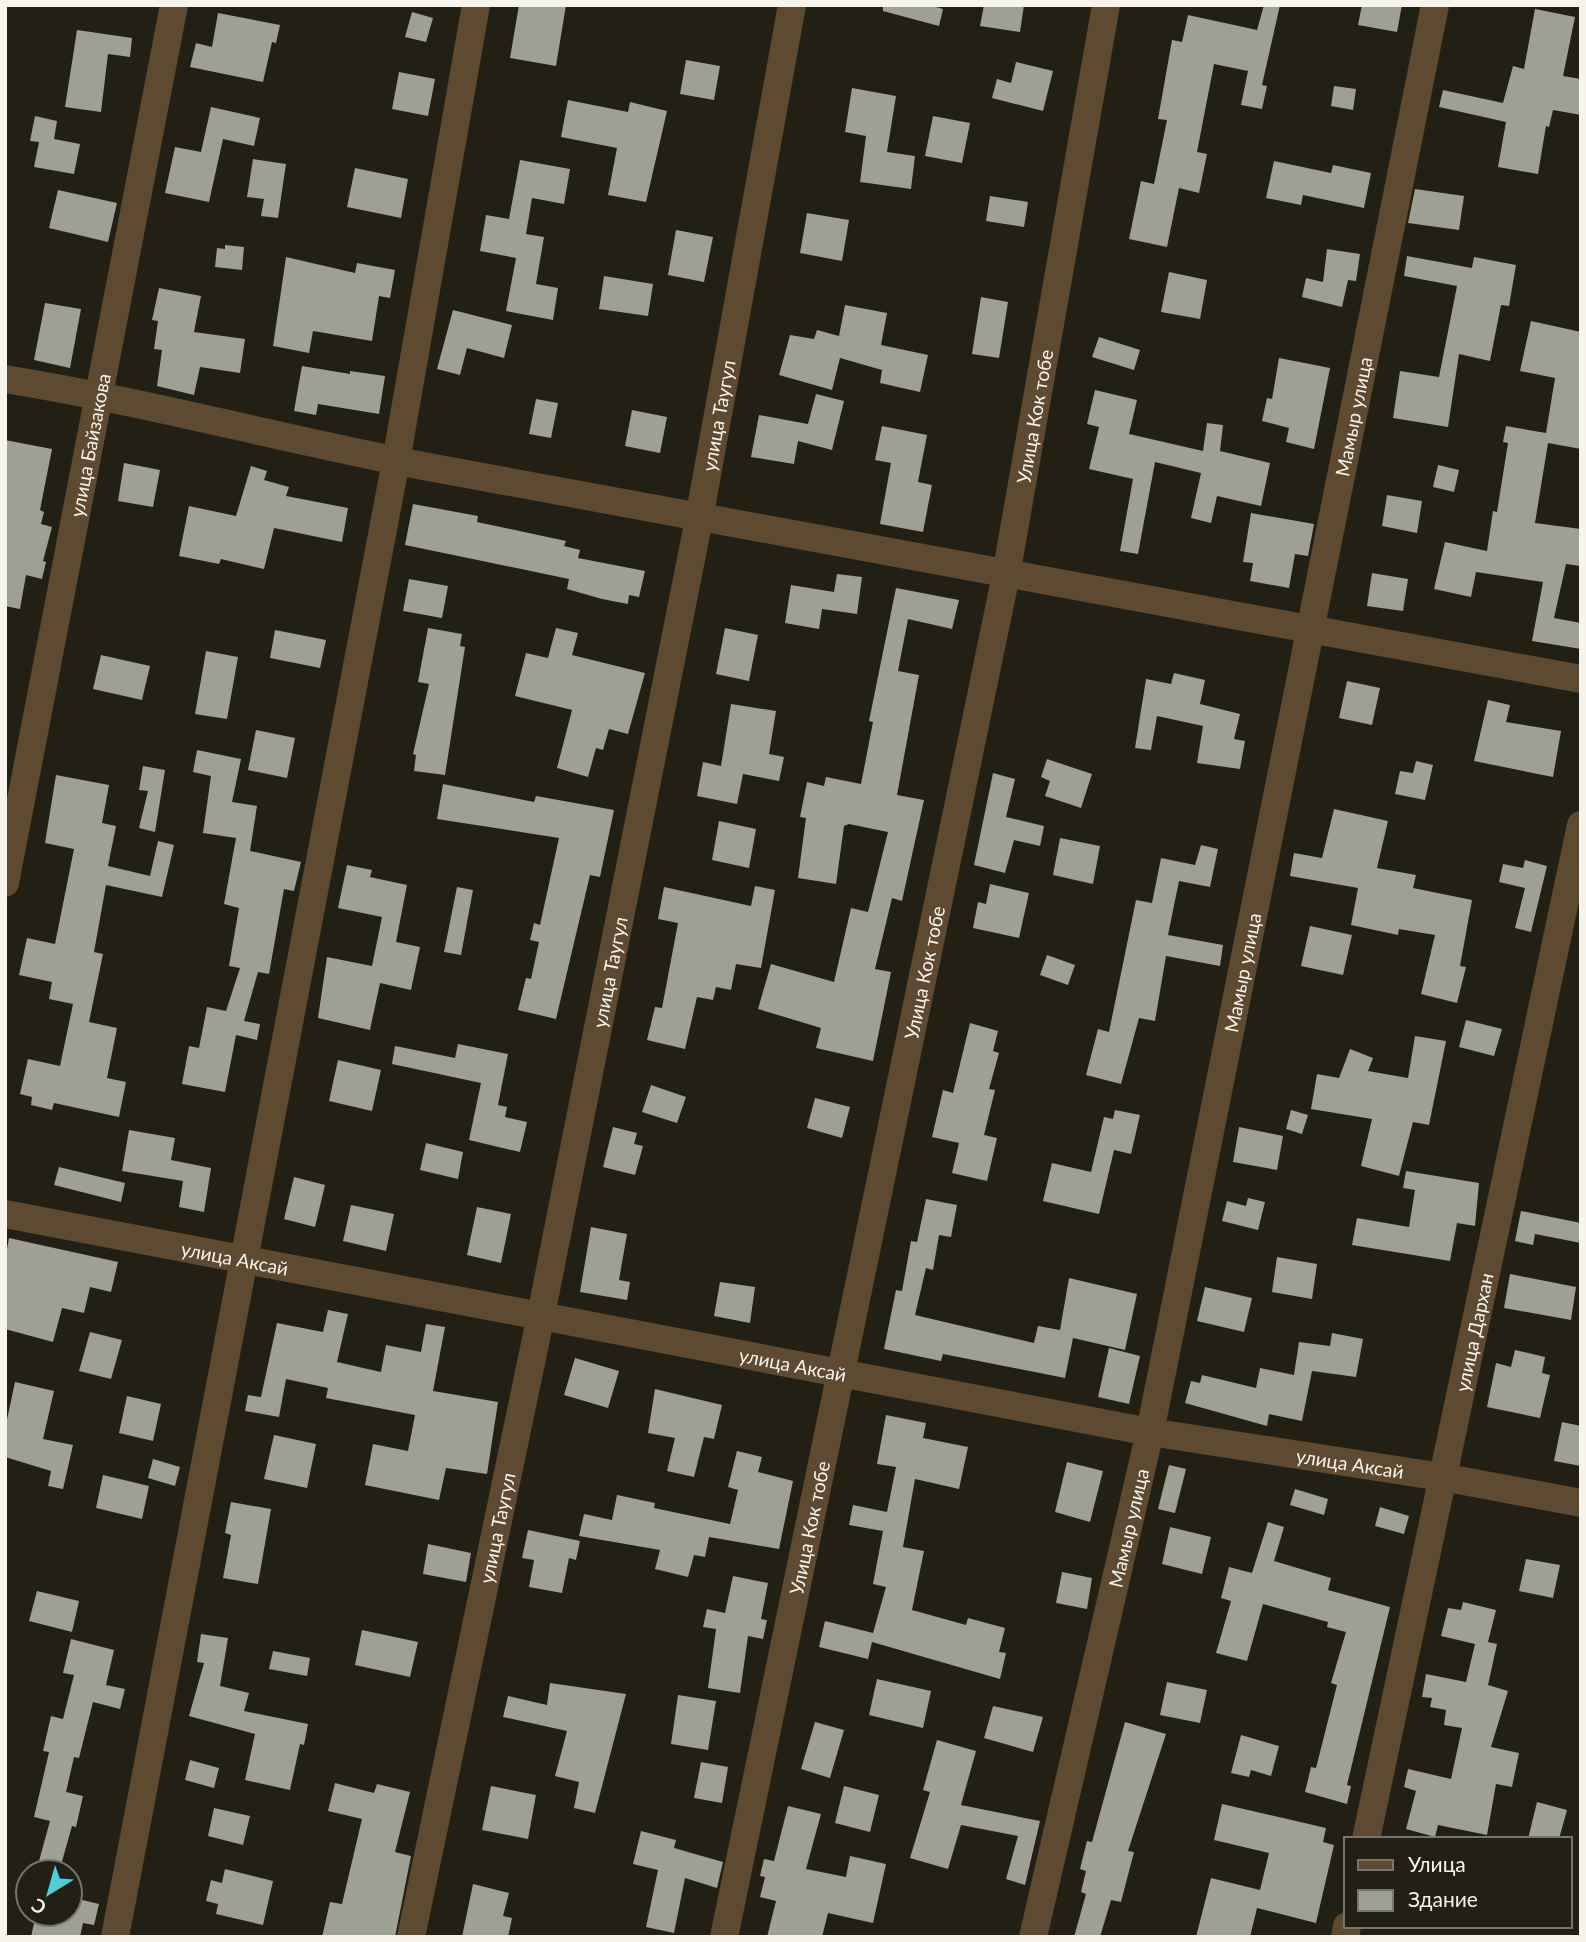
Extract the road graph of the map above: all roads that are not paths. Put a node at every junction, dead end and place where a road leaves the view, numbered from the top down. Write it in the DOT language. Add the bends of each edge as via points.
graph roads {
  1 [pos="174,5"];
  2 [pos="476,5"];
  3 [pos="792,5"];
  4 [pos="1106,5"];
  5 [pos="1435,5"];
  6 [pos="5,379"];
  7 [pos="101,395"];
  8 [pos="396,461"];
  9 [pos="699,519"];
  10 [pos="1006,575"];
  11 [pos="1310,631"];
  12 [pos="1581,679"];
  13 [pos="1581,825"];
  14 [pos="5,883"];
  15 [pos="5,1214"];
  16 [pos="243,1259"];
  17 [pos="541,1315"];
  18 [pos="841,1371"];
  19 [pos="1150,1432"];
  20 [pos="1442,1477"];
  21 [pos="1581,1503"];
  22 [pos="1366,1837"];
  23 [pos="115,1937"];
  24 [pos="411,1937"];
  25 [pos="724,1937"];
  26 [pos="1033,1937"];
  1 -- 7 [label="street, улица Байзакова"];
  2 -- 8 [label="street"];
  3 -- 9 [label="street, улица Таугул"];
  4 -- 10 [label="street, Улица Кок тобе"];
  5 -- 11 [label="street, Мамыр улица"];
  6 -- 7 [label="street"];
  7 -- 8 [label="street"];
  7 -- 14 [label="street, улица Байзакова"];
  8 -- 9 [label="street"];
  8 -- 16 [label="street"];
  9 -- 10 [label="street"];
  9 -- 17 [label="street, улица Таугул"];
  10 -- 11 [label="street"];
  10 -- 18 [label="street, Улица Кок тобе"];
  11 -- 12 [label="street"];
  11 -- 19 [label="street, Мамыр улица"];
  13 -- 20 [label="street, улица Дархан"];
  15 -- 16 [label="street, улица Аксай"];
  16 -- 17 [label="street, улица Аксай"];
  16 -- 23 [label="street"];
  17 -- 18 [label="street, улица Аксай"];
  17 -- 24 [label="street, улица Таугул"];
  18 -- 19 [label="street, улица Аксай"];
  18 -- 25 [label="street, Улица Кок тобе"];
  19 -- 20 [label="street, улица Аксай"];
  19 -- 26 [label="street, Мамыр улица"];
  20 -- 21 [label="street, улица Аксай"];
  20 -- 22 [label="street, улица Дархан"];
}
